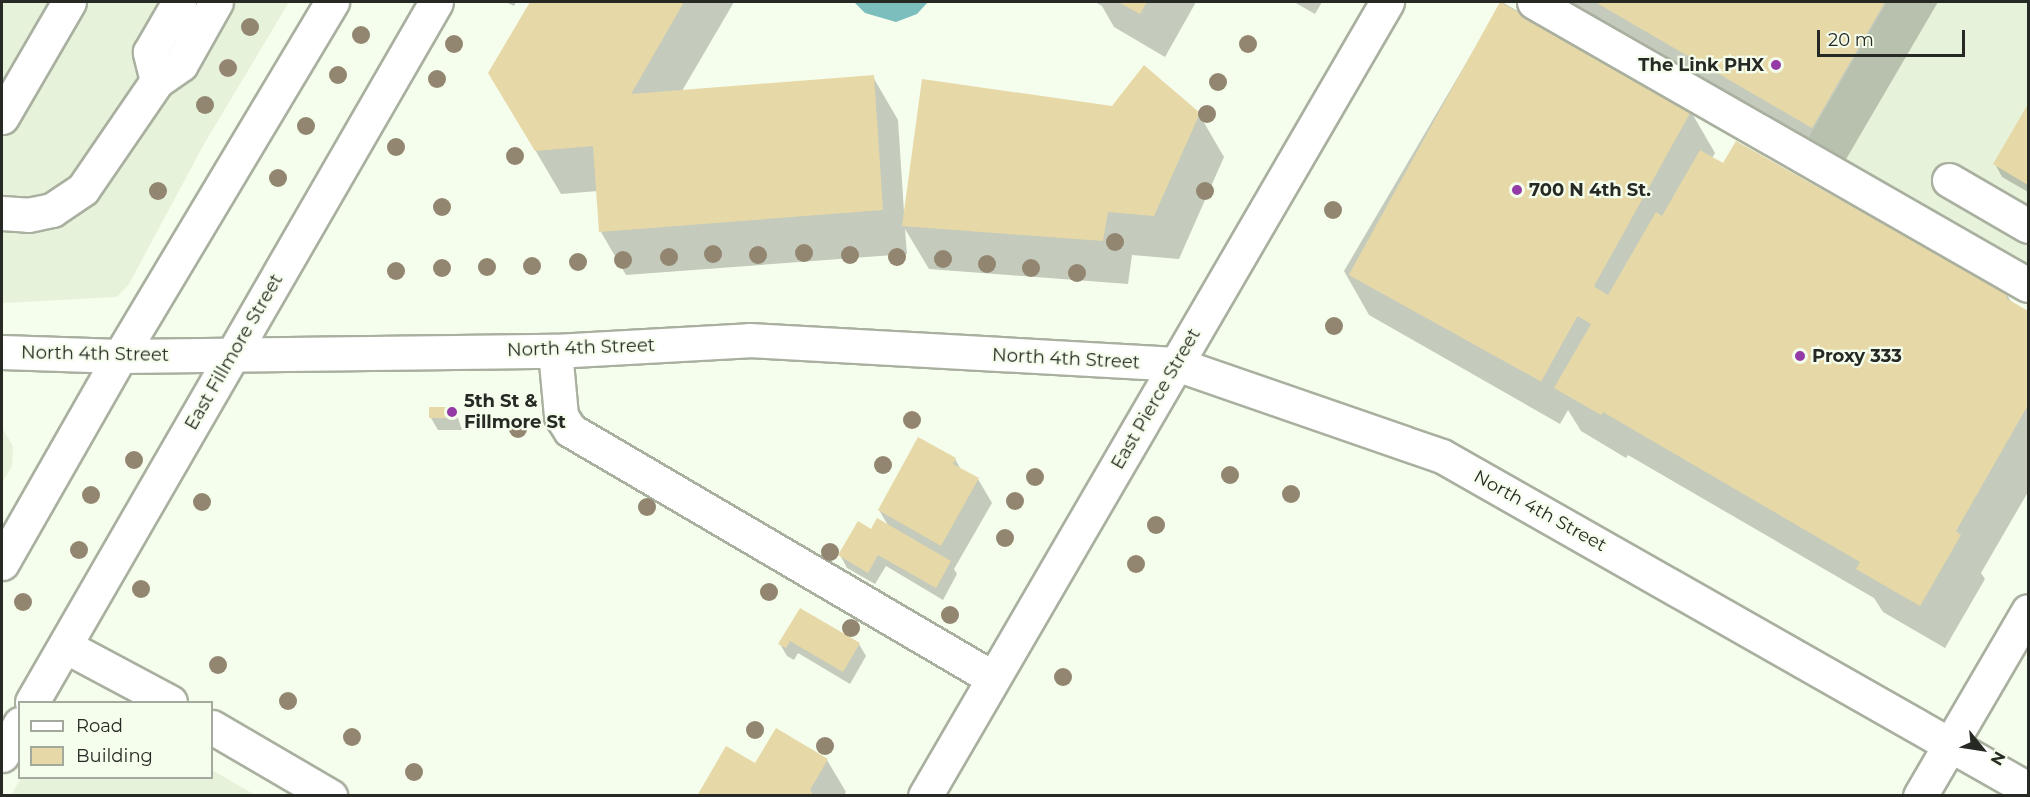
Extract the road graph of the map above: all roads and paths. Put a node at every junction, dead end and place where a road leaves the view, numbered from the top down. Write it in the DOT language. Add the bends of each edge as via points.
graph roads {
  1 [pos="69,2"];
  2 [pos="179,2"];
  3 [pos="216,2"];
  4 [pos="332,2"];
  5 [pos="436,2"];
  6 [pos="1387,2"];
  7 [pos="1534,2"];
  8 [pos="157,81"];
  9 [pos="2,117"];
  10 [pos="1949,180"];
  11 [pos="2,213"];
  12 [pos="2028,226"];
  13 [pos="2028,285"];
  14 [pos="555,351"];
  15 [pos="2,352"];
  16 [pos="234,355"];
  17 [pos="120,356"];
  18 [pos="1176,364"];
  19 [pos="2,563"];
  20 [pos="2028,611"];
  21 [pos="65,646"];
  22 [pos="993,678"];
  23 [pos="33,701"];
  24 [pos="168,701"];
  25 [pos="18,727"];
  26 [pos="213,727"];
  27 [pos="1951,743"];
  28 [pos="2,755"];
  29 [pos="2028,789"];
  30 [pos="330,795"];
  31 [pos="925,795"];
  32 [pos="1920,795"];
  1 -- 9 [label="street"];
  2 -- 8 [label="street" via="150,52"];
  3 -- 8 [label="street" via="181,64"];
  4 -- 17 [label="street"];
  5 -- 16 [label="street, East Fillmore Street"];
  6 -- 18 [label="street, East Pierce Street"];
  7 -- 13 [label="street"];
  8 -- 11 [label="street" via="83,189 52,210"];
  10 -- 12 [label="street"];
  14 -- 16 [label="street, North 4th Street"];
  14 -- 18 [label="street, North 4th Street" via="749,340"];
  14 -- 22 [label="street" via="561,416 570,430"];
  15 -- 17 [label="street, North 4th Street"];
  16 -- 17 [label="street, North 4th Street"];
  16 -- 21 [label="street, East Fillmore Street"];
  17 -- 19 [label="street"];
  18 -- 22 [label="street, East Pierce Street"];
  18 -- 27 [label="street, North 4th Street" via="1442,456"];
  20 -- 27 [label="street"];
  21 -- 23 [label="street, East Fillmore Street"];
  21 -- 24 [label="street"];
  22 -- 31 [label="street, East Pierce Street"];
  25 -- 28 [label="street"];
  26 -- 30 [label="street"];
  27 -- 29 [label="street, North 4th Street"];
  27 -- 32 [label="street"];
}
